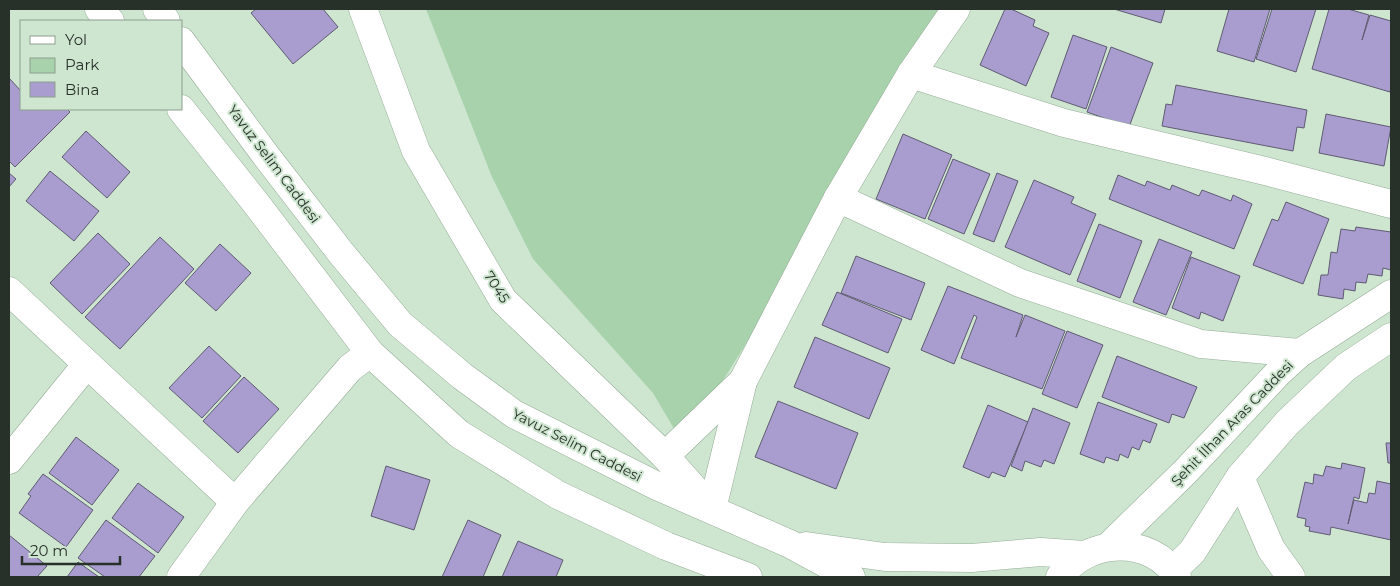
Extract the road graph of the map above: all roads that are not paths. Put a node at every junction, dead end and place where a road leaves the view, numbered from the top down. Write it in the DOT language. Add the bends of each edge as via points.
graph roads {
  1 [pos="99,9"];
  2 [pos="157,9"];
  3 [pos="363,9"];
  4 [pos="956,9"];
  5 [pos="109,20"];
  6 [pos="165,20"];
  7 [pos="182,42"];
  8 [pos="911,74"];
  9 [pos="182,110"];
  10 [pos="838,198"];
  11 [pos="1391,204"];
  12 [pos="9,291"];
  13 [pos="1391,294"];
  14 [pos="1391,337"];
  15 [pos="370,353"];
  16 [pos="1300,353"];
  17 [pos="87,364"];
  18 [pos="743,381"];
  19 [pos="665,456"];
  20 [pos="9,460"];
  21 [pos="1240,478"];
  22 [pos="234,502"];
  23 [pos="712,509"];
  24 [pos="790,544"];
  25 [pos="1073,565"];
  26 [pos="1175,574"];
  27 [pos="181,577"];
  28 [pos="748,577"];
  29 [pos="851,577"];
  30 [pos="1291,577"];
  1 -- 5 [label="street"];
  2 -- 6 [label="street"];
  3 -- 19 [label="street, 7045" via="416,151 504,300"];
  4 -- 8 [label="street"];
  7 -- 23 [label="street, Yavuz Selim Caddesi" via="264,153 400,324 514,414 657,486"];
  8 -- 10 [label="street"];
  8 -- 11 [label="street" via="1064,123"];
  9 -- 15 [label="street"];
  10 -- 16 [label="street" via="1020,282 1201,344"];
  10 -- 18 [label="street"];
  12 -- 17 [label="street"];
  13 -- 16 [label="street, Şehit İlhan Aras Caddesi"];
  14 -- 21 [label="street" via="1346,367 1287,423"];
  15 -- 22 [label="street" via="350,368"];
  15 -- 28 [label="street" via="459,434 558,495 666,546"];
  16 -- 25 [label="street, Şehit İlhan Aras Caddesi" via="1185,472"];
  17 -- 20 [label="street"];
  17 -- 22 [label="street"];
  18 -- 19 [label="street"];
  18 -- 23 [label="street"];
  19 -- 23 [label="street, 7045"];
  21 -- 26 [label="street"];
  21 -- 30 [label="street" via="1271,549"];
  22 -- 27 [label="street"];
  23 -- 24 [label="street, Yavuz Selim Caddesi"];
  24 -- 25 [label="street" via="885,557 972,558 1042,552"];
  24 -- 29 [label="street, Yavuz Selim Caddesi"];
  25 -- 26 [label="street" via="1132,547 1155,555"];
}
